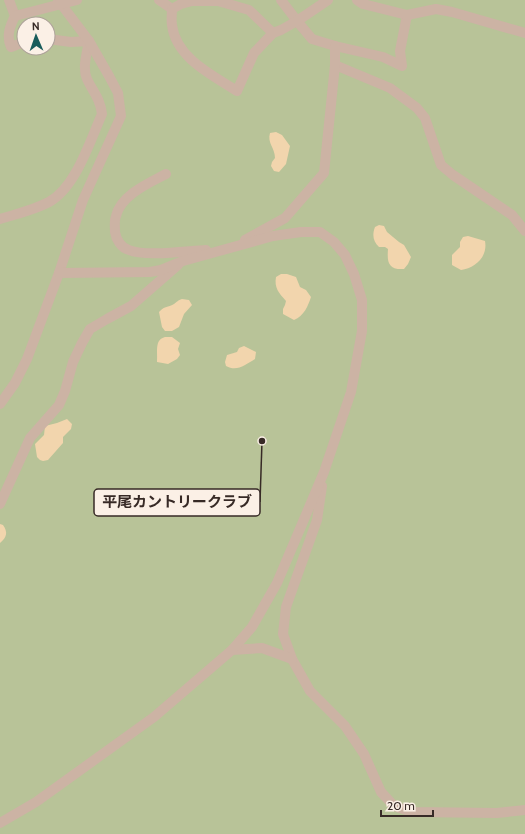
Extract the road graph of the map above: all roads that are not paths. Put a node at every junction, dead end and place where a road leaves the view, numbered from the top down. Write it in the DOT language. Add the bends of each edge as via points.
graph roads {
  1 [pos="9,0"];
  2 [pos="58,0"];
  3 [pos="77,0"];
  4 [pos="159,0"];
  5 [pos="282,0"];
  6 [pos="328,0"];
  7 [pos="357,0"];
  8 [pos="178,4"];
  9 [pos="407,14"];
  10 [pos="15,16"];
  11 [pos="297,21"];
  12 [pos="273,33"];
  13 [pos="525,33"];
  14 [pos="56,40"];
  15 [pos="89,41"];
  16 [pos="16,45"];
  17 [pos="335,46"];
  18 [pos="335,65"];
  19 [pos="166,174"];
  20 [pos="0,219"];
  21 [pos="525,231"];
  22 [pos="228,249"];
  23 [pos="183,261"];
  24 [pos="59,273"];
  25 [pos="0,404"];
  26 [pos="324,472"];
  27 [pos="0,504"];
  28 [pos="232,650"];
  29 [pos="292,659"];
  30 [pos="525,810"];
  31 [pos="0,823"];
  1 -- 10 [label="street"];
  2 -- 15 [label="street"];
  3 -- 10 [label="street, bridge"];
  4 -- 8 [label="street"];
  5 -- 11 [label="street"];
  6 -- 11 [label="street"];
  7 -- 9 [label="street" via="363,4"];
  8 -- 12 [label="street" via="218,1 238,6 249,10"];
  8 -- 12 [label="street" via="172,24 182,50 207,72 237,91 254,53"];
  9 -- 13 [label="street" via="436,10 452,12"];
  9 -- 17 [label="street" via="400,51 402,66 384,57"];
  10 -- 16 [label="street" via="9,28 8,42 11,47"];
  11 -- 12 [label="street"];
  11 -- 17 [label="street" via="312,39"];
  14 -- 15 [label="street"];
  15 -- 20 [label="street" via="85,61 86,78 101,103 102,114 72,180 63,192 50,202"];
  15 -- 24 [label="street" via="118,93 120,116 83,200"];
  17 -- 18 [label="street"];
  18 -- 21 [label="street" via="390,88 417,108 425,118 441,164 512,215"];
  18 -- 22 [label="street" via="324,173 285,218"];
  19 -- 22 [label="street" via="136,191 120,206 115,217 115,235 119,244 128,250 150,253"];
  22 -- 23 [label="street"];
  22 -- 26 [label="street" via="273,236 320,232 334,242 345,255 354,274 362,300 362,331 351,392"];
  23 -- 24 [label="street" via="150,272"];
  23 -- 27 [label="street" via="132,306 90,329 73,362 59,405 30,438"];
  24 -- 25 [label="street" via="26,359 15,383"];
  26 -- 28 [label="street" via="277,583 252,627"];
  26 -- 29 [label="street" via="317,520 286,607 283,634"];
  28 -- 29 [label="street" via="262,648"];
  28 -- 31 [label="street" via="154,717 36,802"];
  29 -- 30 [label="street" via="310,690 345,726 364,754 381,792 394,806 412,812 497,813"];
}
